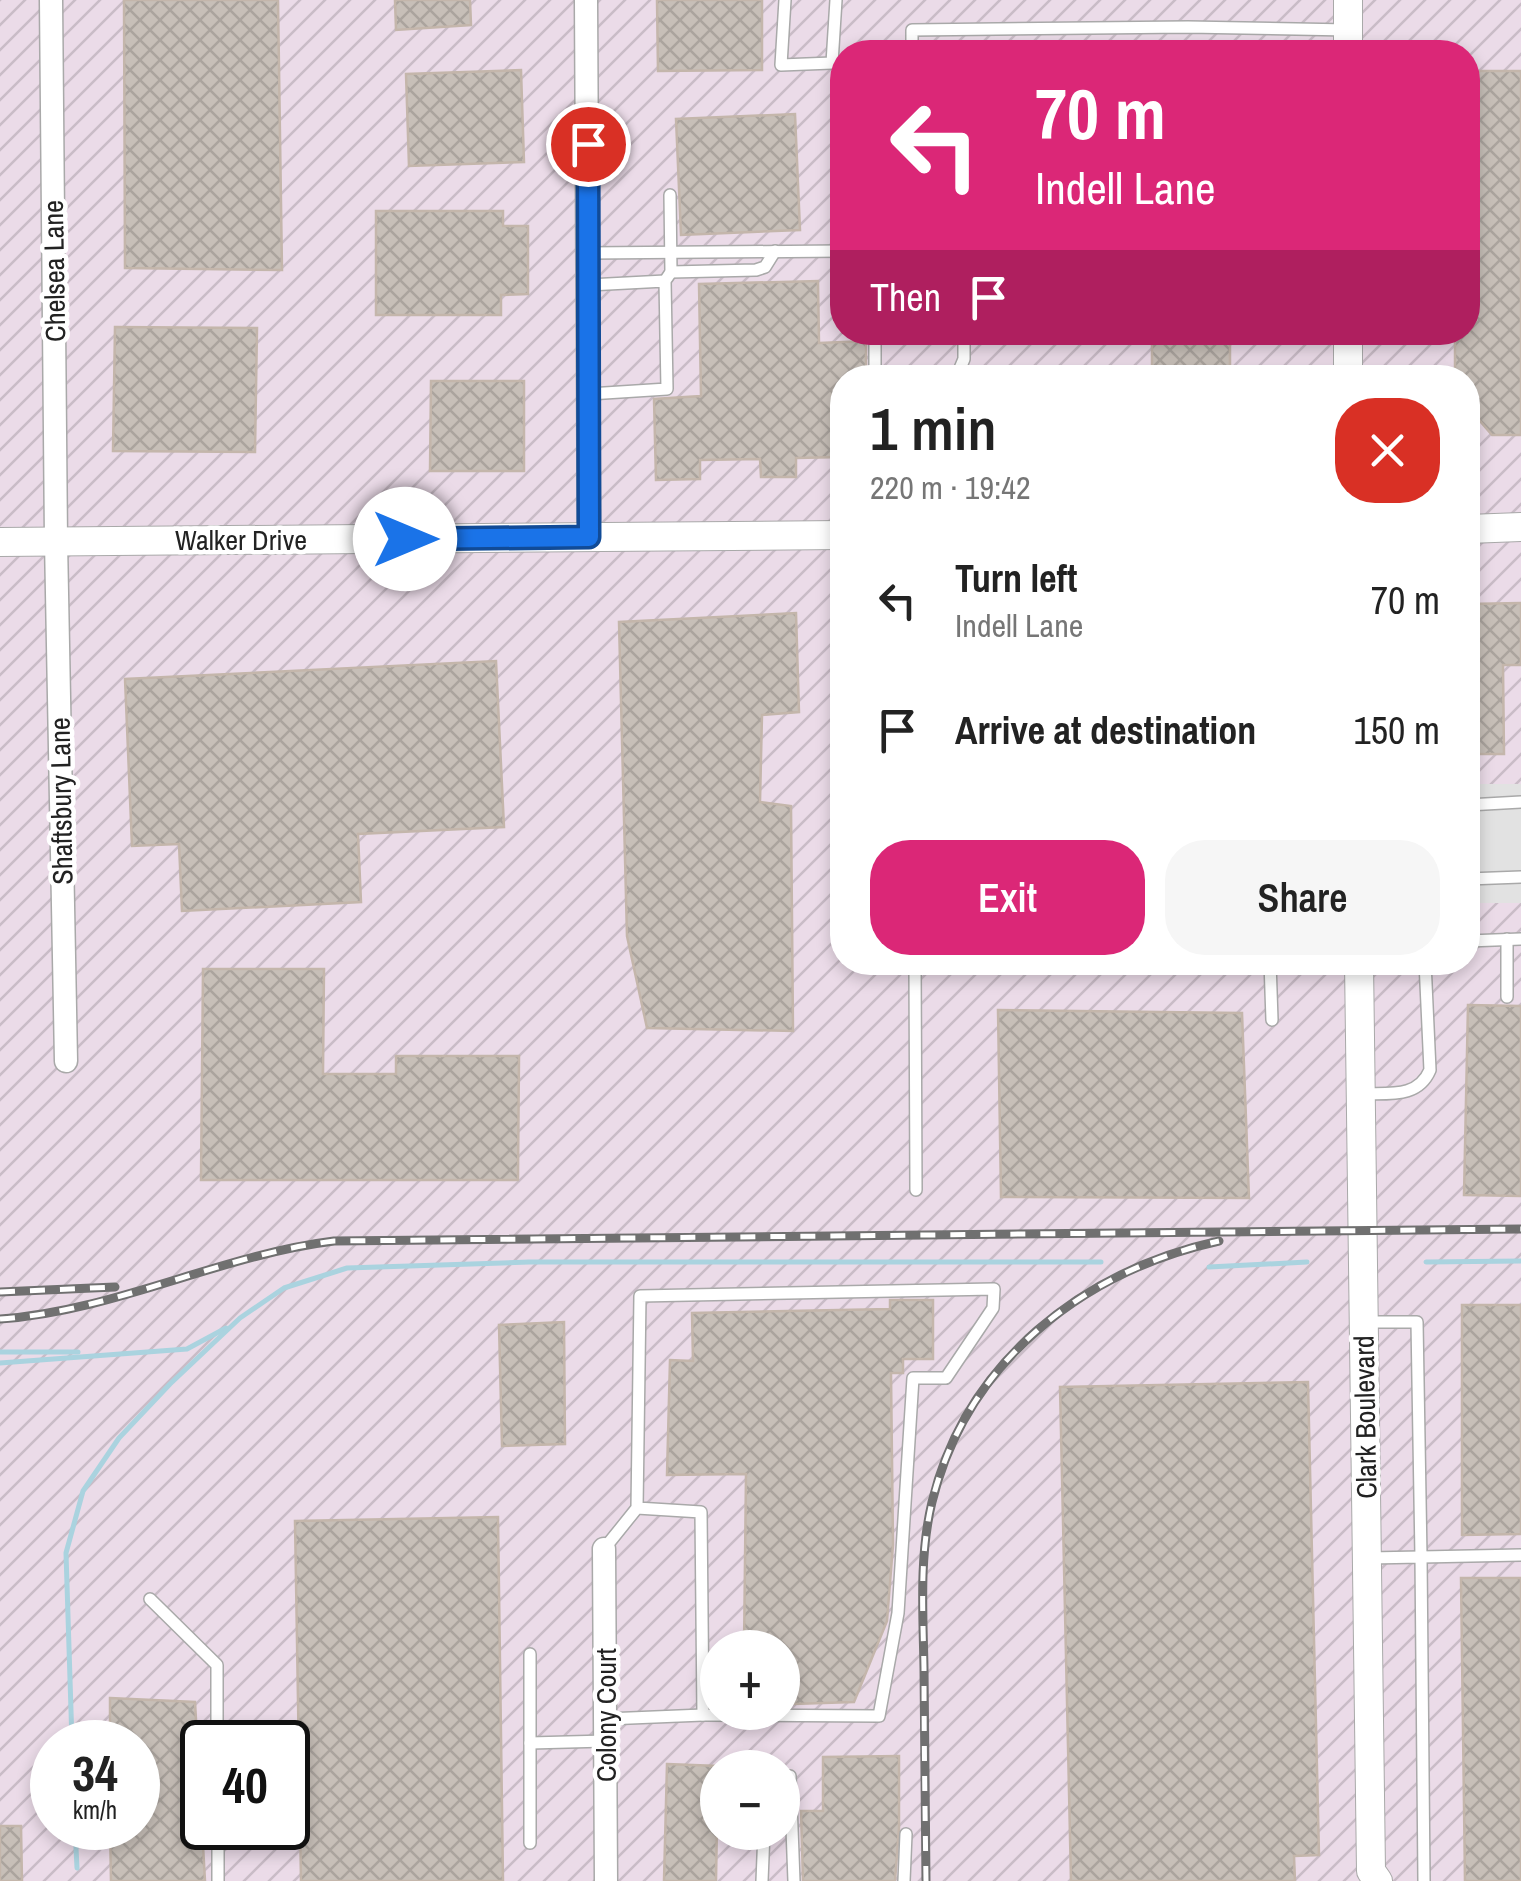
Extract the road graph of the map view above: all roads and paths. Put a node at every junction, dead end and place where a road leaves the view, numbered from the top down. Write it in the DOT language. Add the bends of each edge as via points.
graph roads {
  1 [pos="51,0"];
  2 [pos="586,0"];
  3 [pos="785,0"];
  4 [pos="836,0"];
  5 [pos="1348,0"];
  6 [pos="833,40"];
  7 [pos="912,40"];
  8 [pos="1337,40"];
  9 [pos="1348,40"];
  10 [pos="830,63"];
  11 [pos="670,195"];
  12 [pos="775,251"];
  13 [pos="830,251"];
  14 [pos="671,252"];
  15 [pos="588,253"];
  16 [pos="668,277"];
  17 [pos="588,285"];
  18 [pos="589,394"];
  19 [pos="1521,528"];
  20 [pos="1480,529"];
  21 [pos="830,535"];
  22 [pos="589,537"];
  23 [pos="56,541"];
  24 [pos="0,542"];
  25 [pos="1521,802"];
  26 [pos="1480,804"];
  27 [pos="1521,877"];
  28 [pos="1480,879"];
  29 [pos="1521,938"];
  30 [pos="1507,939"];
  31 [pos="1480,940"];
  32 [pos="915,975"];
  33 [pos="1270,975"];
  34 [pos="1359,975"];
  35 [pos="1426,975"];
  36 [pos="1507,996"];
  37 [pos="1272,1020"];
  38 [pos="66,1062"];
  39 [pos="1361,1094"];
  40 [pos="916,1190"];
  41 [pos="1364,1322"];
  42 [pos="638,1508"];
  43 [pos="604,1549"];
  44 [pos="1521,1555"];
  45 [pos="1367,1558"];
  46 [pos="1421,1558"];
  47 [pos="150,1599"];
  48 [pos="702,1630"];
  49 [pos="530,1654"];
  50 [pos="700,1715"];
  51 [pos="800,1716"];
  52 [pos="217,1720"];
  53 [pos="606,1730"];
  54 [pos="530,1743"];
  55 [pos="906,1834"];
  56 [pos="530,1843"];
  57 [pos="218,1850"];
  58 [pos="763,1850"];
  59 [pos="793,1850"];
  60 [pos="1371,1878"];
  61 [pos="218,1881"];
  62 [pos="606,1881"];
  63 [pos="762,1881"];
  64 [pos="794,1881"];
  65 [pos="904,1881"];
  66 [pos="1424,1881"];
  1 -- 23 [label="street, Chelsea Lane"];
  2 -- 15 [label="street"];
  3 -- 10 [label="lane" via="781,66"];
  4 -- 6 [label="lane"];
  5 -- 9 [label="street"];
  7 -- 8 [label="lane" via="912,30 1188,27"];
  11 -- 14 [label="lane"];
  12 -- 13 [label="lane"];
  12 -- 14 [label="lane"];
  12 -- 16 [label="lane" via="756,270"];
  14 -- 15 [label="lane"];
  14 -- 16 [label="lane"];
  15 -- 17 [label="street"];
  16 -- 17 [label="lane"];
  16 -- 18 [label="lane" via="668,389"];
  17 -- 18 [label="street"];
  18 -- 22 [label="street"];
  19 -- 20 [label="street"];
  21 -- 22 [label="street, Walker Drive"];
  22 -- 23 [label="street, Walker Drive"];
  23 -- 24 [label="street, Walker Drive"];
  23 -- 38 [label="street, Shaftsbury Lane"];
  25 -- 26 [label="lane"];
  27 -- 28 [label="lane"];
  29 -- 30 [label="lane"];
  30 -- 31 [label="lane"];
  30 -- 36 [label="lane"];
  32 -- 40 [label="lane"];
  33 -- 37 [label="lane"];
  34 -- 39 [label="street, Clark Boulevard"];
  35 -- 39 [label="lane" via="1425,1082 1402,1093"];
  39 -- 41 [label="street, Clark Boulevard"];
  41 -- 45 [label="street, Clark Boulevard"];
  41 -- 46 [label="lane" via="1417,1322"];
  42 -- 43 [label="lane"];
  42 -- 48 [label="lane" via="701,1512"];
  42 -- 51 [label="lane" via="640,1296 994,1290 994,1308 946,1378 913,1378 898,1613 879,1716"];
  43 -- 53 [label="street, Colony Court"];
  44 -- 46 [label="lane"];
  45 -- 46 [label="lane"];
  45 -- 60 [label="street, Clark Boulevard"];
  46 -- 66 [label="lane"];
  47 -- 52 [label="lane" via="217,1665"];
  49 -- 54 [label="lane"];
  50 -- 53 [label="lane"];
  53 -- 54 [label="lane"];
  53 -- 62 [label="street, Colony Court"];
  54 -- 56 [label="lane"];
  55 -- 65 [label="lane"];
  57 -- 61 [label="lane"];
  58 -- 63 [label="lane"];
  59 -- 64 [label="lane"];
}
